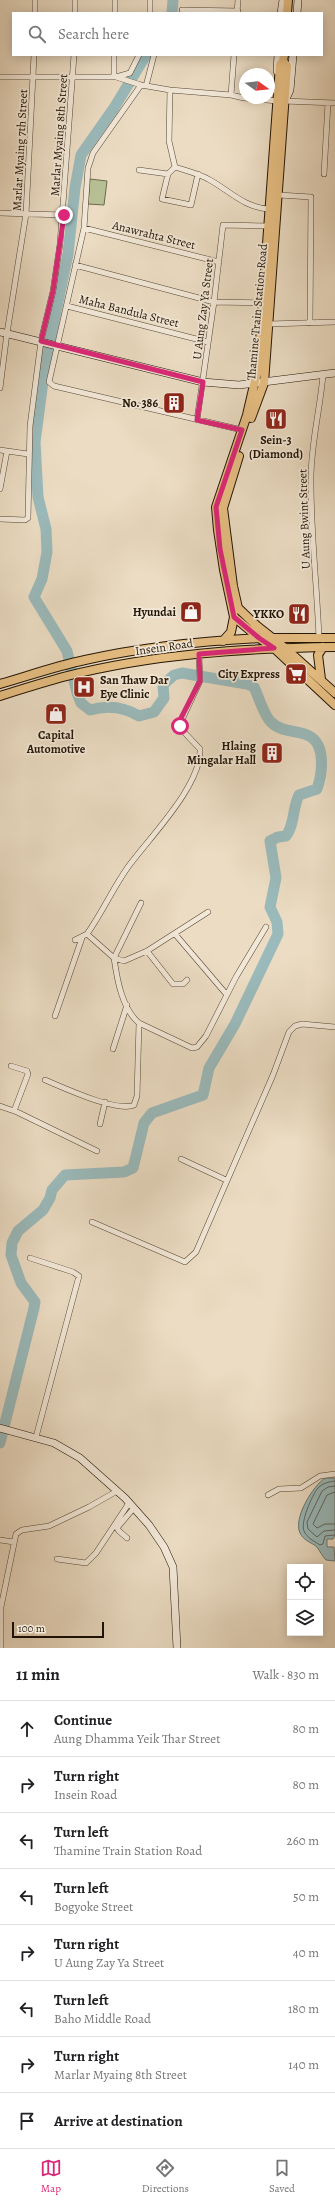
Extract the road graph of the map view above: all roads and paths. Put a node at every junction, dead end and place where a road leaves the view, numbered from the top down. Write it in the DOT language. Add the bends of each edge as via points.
graph roads {
  1 [pos="35,0"];
  2 [pos="75,0"];
  3 [pos="115,0"];
  4 [pos="150,0"];
  5 [pos="238,0"];
  6 [pos="282,0"];
  7 [pos="288,0"];
  8 [pos="298,0"];
  9 [pos="182,10"];
  10 [pos="35,12"];
  11 [pos="75,12"];
  12 [pos="115,12"];
  13 [pos="150,12"];
  14 [pos="238,12"];
  15 [pos="282,12"];
  16 [pos="287,12"];
  17 [pos="297,12"];
  18 [pos="34,56"];
  19 [pos="74,56"];
  20 [pos="114,56"];
  21 [pos="138,56"];
  22 [pos="154,56"];
  23 [pos="234,56"];
  24 [pos="293,56"];
  25 [pos="282,57"];
  26 [pos="115,76"];
  27 [pos="0,77"];
  28 [pos="34,77"];
  29 [pos="74,78"];
  30 [pos="143,85"];
  31 [pos="170,90"];
  32 [pos="231,95"];
  33 [pos="281,101"];
  34 [pos="328,103"];
  35 [pos="335,103"];
  36 [pos="175,167"];
  37 [pos="139,170"];
  38 [pos="168,174"];
  39 [pos="198,174"];
  40 [pos="324,174"];
  41 [pos="279,195"];
  42 [pos="273,211"];
  43 [pos="0,213"];
  44 [pos="26,214"];
  45 [pos="64,215"];
  46 [pos="269,226"];
  47 [pos="84,228"];
  48 [pos="219,262"];
  49 [pos="75,266"];
  50 [pos="214,302"];
  51 [pos="264,303"];
  52 [pos="67,306"];
  53 [pos="266,313"];
  54 [pos="335,322"];
  55 [pos="310,323"];
  56 [pos="269,324"];
  57 [pos="3,332"];
  58 [pos="43,341"];
  59 [pos="208,342"];
  60 [pos="57,345"];
  61 [pos="335,374"];
  62 [pos="323,375"];
  63 [pos="203,382"];
  64 [pos="260,383"];
  65 [pos="0,388"];
  66 [pos="197,420"];
  67 [pos="242,430"];
  68 [pos="0,450"];
  69 [pos="7,451"];
  70 [pos="28,454"];
  71 [pos="0,489"];
  72 [pos="0,518"];
  73 [pos="234,617"];
  74 [pos="259,638"];
  75 [pos="274,638"];
  76 [pos="319,638"];
  77 [pos="335,638"];
  78 [pos="223,641"];
  79 [pos="324,647"];
  80 [pos="335,647"];
  81 [pos="274,648"];
  82 [pos="285,648"];
  83 [pos="199,654"];
  84 [pos="321,679"];
  85 [pos="0,684"];
  86 [pos="335,693"];
  87 [pos="0,696"];
  88 [pos="335,705"];
  89 [pos="141,903"];
  90 [pos="208,912"];
  91 [pos="266,927"];
  92 [pos="87,934"];
  93 [pos="174,934"];
  94 [pos="82,938"];
  95 [pos="75,940"];
  96 [pos="146,951"];
  97 [pos="114,958"];
  98 [pos="187,980"];
  99 [pos="227,995"];
  100 [pos="127,1005"];
  101 [pos="55,1016"];
  102 [pos="139,1023"];
  103 [pos="335,1027"];
  104 [pos="113,1049"];
  105 [pos="10,1066"];
  106 [pos="44,1080"];
  107 [pos="105,1102"];
  108 [pos="0,1106"];
  109 [pos="14,1111"];
  110 [pos="100,1124"];
  111 [pos="97,1152"];
  112 [pos="181,1159"];
  113 [pos="226,1180"];
  114 [pos="92,1222"];
  115 [pos="30,1258"];
  116 [pos="0,1428"];
  117 [pos="36,1437"];
  118 [pos="335,1474"];
  119 [pos="117,1491"];
  120 [pos="268,1495"];
  121 [pos="131,1506"];
  122 [pos="127,1538"];
  123 [pos="0,1540"];
  124 [pos="14,1542"];
  125 [pos="57,1559"];
  126 [pos="1,1648"];
  127 [pos="177,1648"];
  1 -- 10 [label="street"];
  2 -- 11 [label="street"];
  3 -- 12 [label="street"];
  4 -- 13 [label="street"];
  5 -- 14 [label="street"];
  6 -- 15 [label="main road"];
  7 -- 16 [label="main road"];
  8 -- 17 [label="main road"];
  9 -- 14 [label="street"];
  18 -- 28 [label="street, Marlar Myaing 7th Street"];
  19 -- 29 [label="street, Marlar Myaing 8th Street"];
  20 -- 26 [label="street"];
  21 -- 26 [label="street" via="130,73"];
  22 -- 30 [label="street"];
  23 -- 32 [label="street"];
  24 -- 33 [label="main road" via="290,90"];
  25 -- 33 [label="main road, Thamine Train Station Road" via="287,66"];
  26 -- 29 [label="street"];
  26 -- 30 [label="street"];
  27 -- 28 [label="street"];
  28 -- 29 [label="street"];
  28 -- 44 [label="street, Marlar Myaing 7th Street"];
  29 -- 45 [label="street, Marlar Myaing 8th Street"];
  30 -- 31 [label="street"];
  30 -- 47 [label="street" via="93,153 88,168"];
  31 -- 32 [label="street"];
  31 -- 36 [label="street" via="169,141"];
  32 -- 33 [label="street"];
  33 -- 34 [label="street"];
  33 -- 41 [label="main road, Thamine Train Station Road"];
  33 -- 42 [label="main road, Thamine Train Station Road"];
  34 -- 35 [label="street"];
  34 -- 40 [label="street"];
  36 -- 38 [label="street"];
  36 -- 39 [label="street"];
  37 -- 38 [label="street"];
  38 -- 39 [label="street" via="162,199 191,206"];
  39 -- 42 [label="street" via="244,204"];
  41 -- 42 [label="main road, Thamine Train Station Road"];
  41 -- 55 [label="street" via="311,197"];
  42 -- 46 [label="main road, Thamine Train Station Road"];
  42 -- 53 [label="main road, Thamine Train Station Road"];
  43 -- 44 [label="street"];
  44 -- 45 [label="street"];
  44 -- 57 [label="street, Marlar Myaing 7th Street"];
  45 -- 58 [label="street, Marlar Myaing 8th Street"];
  46 -- 48 [label="street, U Aung Zay Ya Street" via="223,224"];
  46 -- 51 [label="main road, Thamine Train Station Road"];
  47 -- 48 [label="street, Anawrahta Street"];
  47 -- 49 [label="street"];
  48 -- 50 [label="street, U Aung Zay Ya Street"];
  49 -- 50 [label="street"];
  49 -- 52 [label="street"];
  50 -- 51 [label="street"];
  50 -- 59 [label="street, U Aung Zay Ya Street"];
  51 -- 53 [label="main road, Thamine Train Station Road"];
  52 -- 59 [label="street, Maha Bandula Street"];
  52 -- 60 [label="street"];
  53 -- 56 [label="main road, Thamine Train Station Road"];
  53 -- 64 [label="main road, Thamine Train Station Road"];
  54 -- 55 [label="street"];
  55 -- 56 [label="street"];
  56 -- 64 [label="main road, Thamine Train Station Road"];
  57 -- 58 [label="main road"];
  57 -- 65 [label="street, Marlar Myaing 7th Street"];
  58 -- 60 [label="main road"];
  58 -- 70 [label="street, Marlar Myaing 8th Street"];
  59 -- 63 [label="street, U Aung Zay Ya Street"];
  60 -- 63 [label="main road"];
  60 -- 66 [label="street" via="50,385"];
  61 -- 62 [label="main road"];
  62 -- 64 [label="main road"];
  62 -- 76 [label="street, U Aung Bwint Street" via="321,405 312,451 311,483"];
  63 -- 64 [label="main road" via="239,385"];
  63 -- 66 [label="street, U Aung Zay Ya Street"];
  64 -- 67 [label="main road, Thamine Train Station Road"];
  64 -- 75 [label="main road, Thamine Train Station Road" via="222,508 238,608"];
  66 -- 67 [label="street"];
  67 -- 73 [label="main road, Thamine Train Station Road" via="216,507 220,549"];
  68 -- 69 [label="street"];
  69 -- 70 [label="street"];
  69 -- 71 [label="street"];
  70 -- 72 [label="street, Marlar Myaing 8th Street" via="28,519"];
  73 -- 74 [label="main road"];
  73 -- 78 [label="main road" via="231,632"];
  74 -- 75 [label="main road, Insein Road"];
  74 -- 78 [label="main road, Insein Road"];
  74 -- 81 [label="main road"];
  75 -- 76 [label="main road, Insein Road"];
  75 -- 82 [label="main road, Thamine Train Station Road"];
  76 -- 77 [label="main road, Insein Road"];
  78 -- 85 [label="main road, Insein Road" via="164,647 78,661"];
  79 -- 80 [label="main road, Insein Road"];
  79 -- 82 [label="main road, Insein Road"];
  79 -- 84 [label="main road" via="318,655"];
  81 -- 82 [label="main road, Insein Road"];
  81 -- 83 [label="main road, Insein Road"];
  81 -- 88 [label="main road"];
  82 -- 84 [label="main road, Thamine Train Station Road"];
  83 -- 87 [label="main road, Insein Road" via="81,673"];
  83 -- 92 [label="street" via="200,681 180,724 182,730 200,749 197,765 181,799 128,868"];
  84 -- 86 [label="main road, Thamine Train Station Road"];
  89 -- 97 [label="street"];
  90 -- 93 [label="street"];
  91 -- 99 [label="street"];
  92 -- 94 [label="street"];
  92 -- 97 [label="street"];
  93 -- 96 [label="street"];
  93 -- 99 [label="street"];
  94 -- 95 [label="street"];
  94 -- 101 [label="street"];
  96 -- 97 [label="street" via="124,961"];
  96 -- 98 [label="street" via="172,984 183,984"];
  97 -- 100 [label="street"];
  99 -- 102 [label="street" via="206,1036 197,1047 192,1048"];
  100 -- 102 [label="street"];
  100 -- 104 [label="street"];
  102 -- 107 [label="street" via="136,1101 134,1105 125,1107"];
  103 -- 113 [label="street" via="302,1024 289,1032 273,1075"];
  105 -- 109 [label="street" via="28,1074"];
  106 -- 107 [label="street" via="95,1101"];
  107 -- 110 [label="street"];
  108 -- 109 [label="street"];
  109 -- 111 [label="street"];
  112 -- 113 [label="street"];
  113 -- 114 [label="street" via="196,1252 185,1262"];
  115 -- 117 [label="street" via="79,1276"];
  116 -- 117 [label="main road"];
  117 -- 119 [label="main road" via="54,1443 80,1458"];
  118 -- 120 [label="street" via="320,1476 301,1488 279,1489"];
  119 -- 121 [label="main road"];
  119 -- 124 [label="street" via="49,1526 22,1530 16,1534"];
  121 -- 122 [label="street" via="117,1528"];
  121 -- 125 [label="street" via="86,1563"];
  121 -- 127 [label="main road" via="164,1547 173,1567"];
  123 -- 124 [label="street"];
  124 -- 126 [label="street" via="1,1607"];
}
